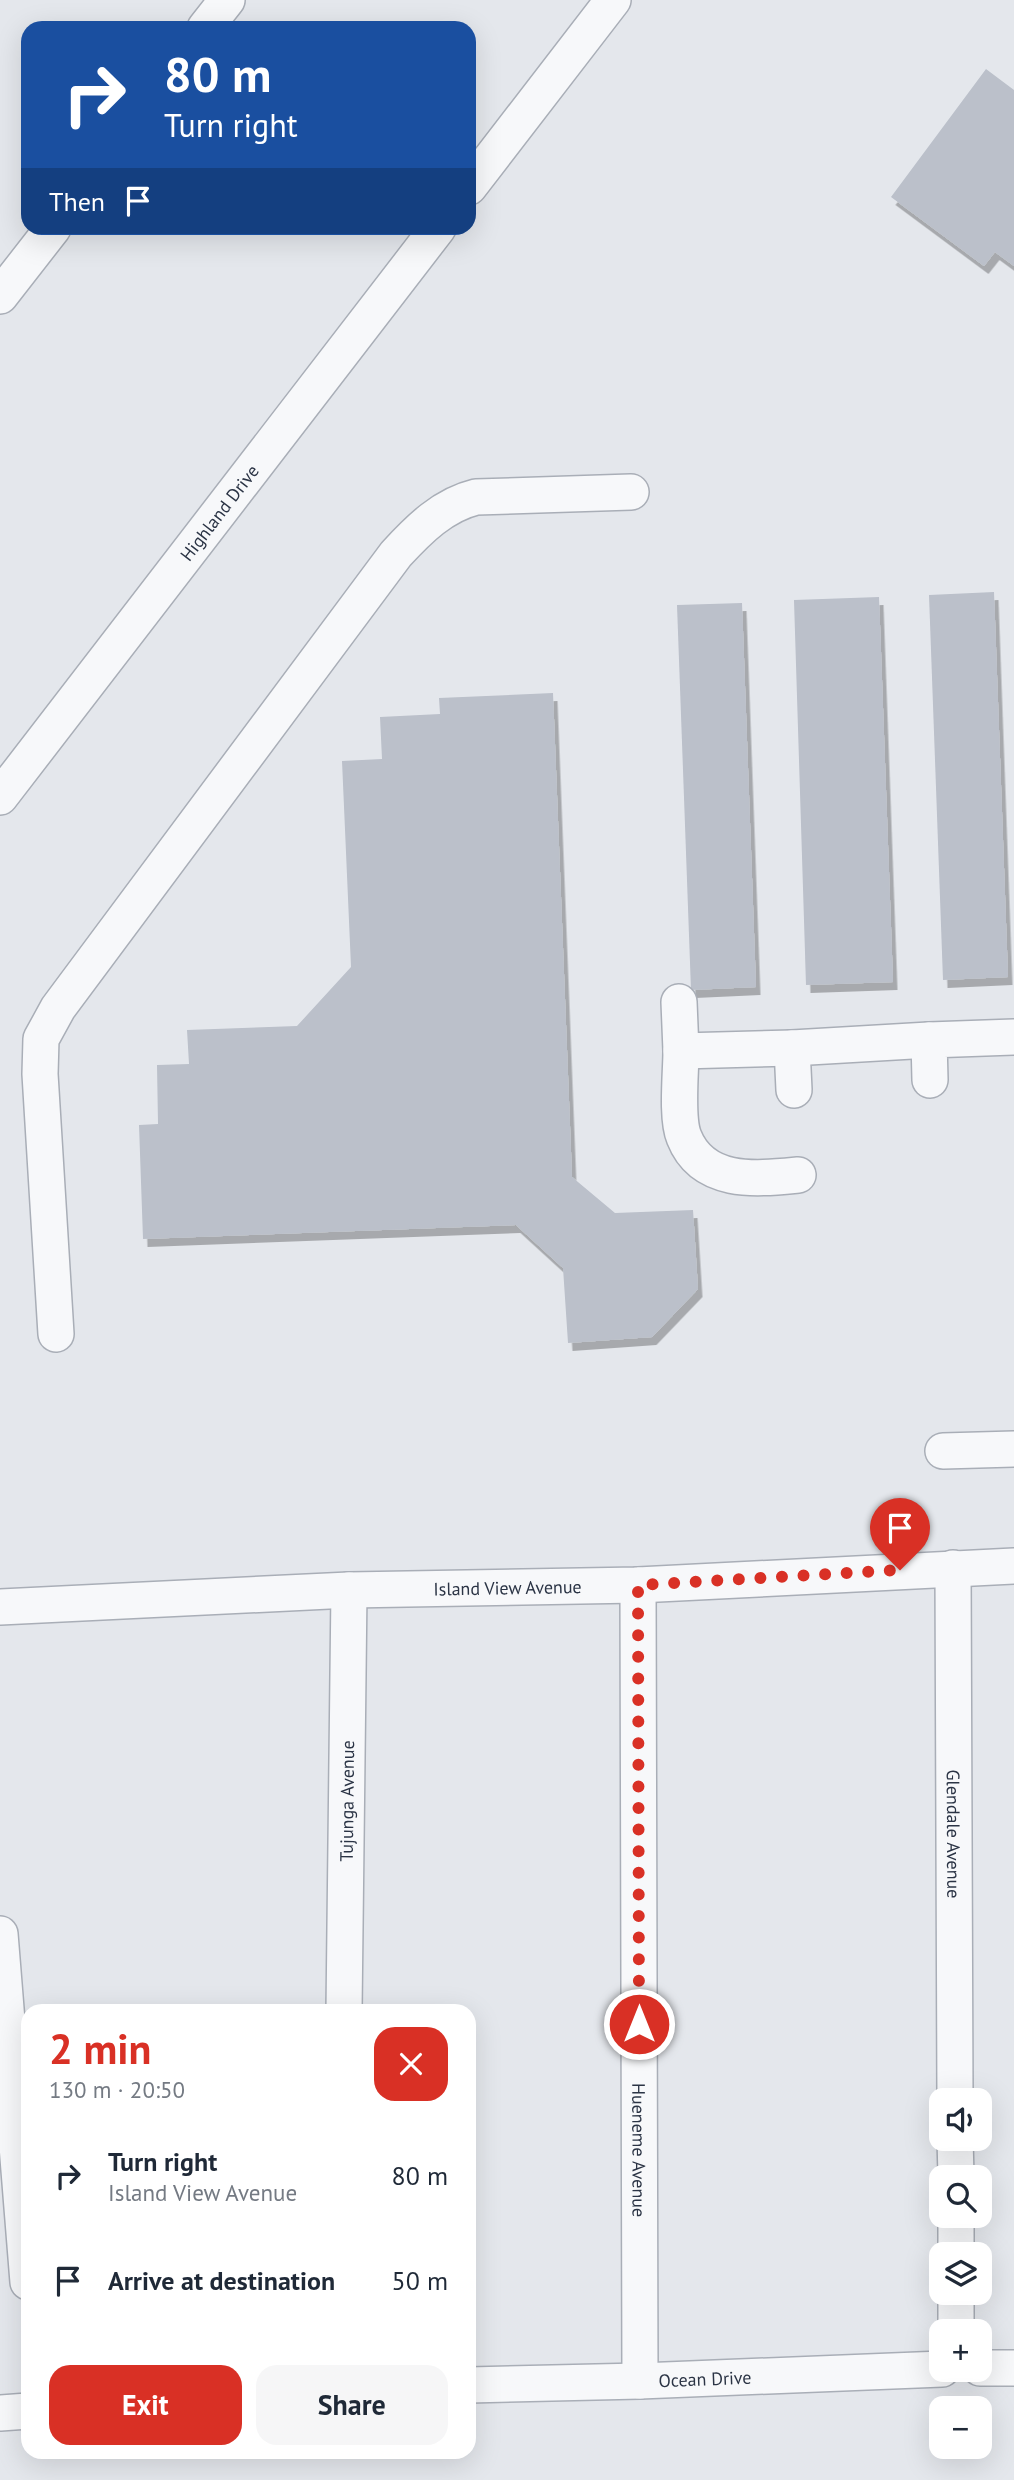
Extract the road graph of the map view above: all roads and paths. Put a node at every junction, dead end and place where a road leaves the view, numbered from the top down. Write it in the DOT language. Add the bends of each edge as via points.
graph roads {
  1 [pos="227,0"];
  2 [pos="613,0"];
  3 [pos="210,21"];
  4 [pos="476,178"];
  5 [pos="48,235"];
  6 [pos="433,235"];
  7 [pos="0,296"];
  8 [pos="631,492"];
  9 [pos="0,797"];
  10 [pos="679,1002"];
  11 [pos="1014,1037"];
  12 [pos="929,1040"];
  13 [pos="792,1048"];
  14 [pos="681,1051"];
  15 [pos="930,1080"];
  16 [pos="794,1090"];
  17 [pos="798,1175"];
  18 [pos="56,1334"];
  19 [pos="1014,1449"];
  20 [pos="943,1451"];
  21 [pos="1014,1566"];
  22 [pos="953,1568"];
  23 [pos="638,1585"];
  24 [pos="349,1590"];
  25 [pos="0,1607"];
  26 [pos="0,1934"];
  27 [pos="344,2004"];
  28 [pos="955,2088"];
  29 [pos="21,2196"];
  30 [pos="992,2368"];
  31 [pos="1014,2368"];
  32 [pos="929,2370"];
  33 [pos="640,2381"];
  34 [pos="476,2385"];
  35 [pos="21,2412"];
  36 [pos="0,2413"];
  1 -- 3 [label="street"];
  2 -- 4 [label="street"];
  5 -- 7 [label="street"];
  6 -- 9 [label="street, Highland Drive"];
  8 -- 18 [label="street" via="476,498 457,502 416,532 58,1008 41,1039 40,1074"];
  10 -- 14 [label="street"];
  11 -- 12 [label="street"];
  12 -- 13 [label="street"];
  12 -- 15 [label="street"];
  13 -- 14 [label="street"];
  13 -- 16 [label="street"];
  14 -- 17 [label="street" via="680,1118 683,1137 695,1155 725,1176"];
  19 -- 20 [label="street"];
  21 -- 22 [label="street, Island View Avenue"];
  22 -- 23 [label="street, Island View Avenue"];
  22 -- 28 [label="street, Glendale Avenue"];
  23 -- 24 [label="street, Island View Avenue"];
  23 -- 33 [label="street, Hueneme Avenue"];
  24 -- 25 [label="street, Island View Avenue"];
  24 -- 27 [label="street, Tujunga Avenue"];
  26 -- 29 [label="street"];
  30 -- 31 [label="street"];
  32 -- 33 [label="street, Ocean Drive"];
  33 -- 34 [label="street, Ocean Drive"];
  35 -- 36 [label="street"];
}
